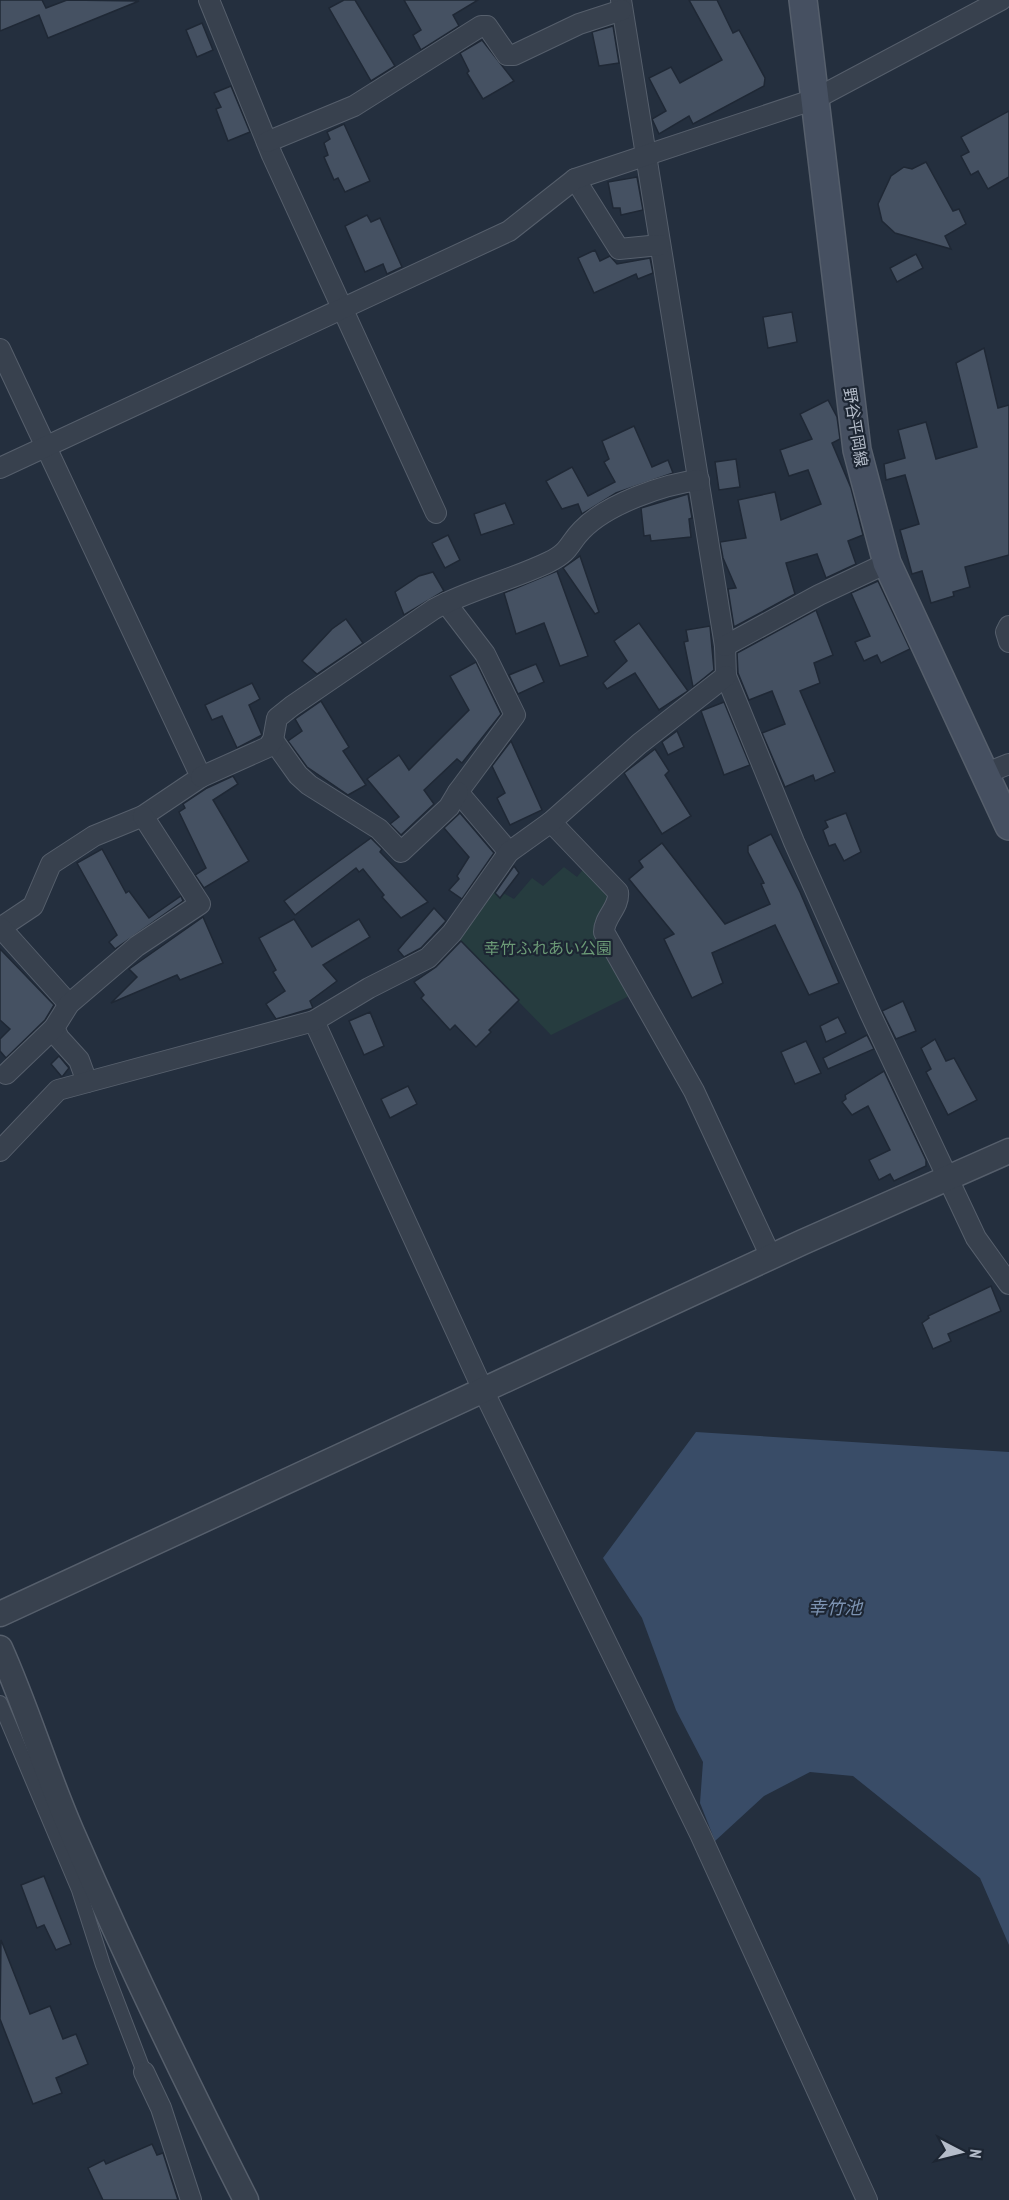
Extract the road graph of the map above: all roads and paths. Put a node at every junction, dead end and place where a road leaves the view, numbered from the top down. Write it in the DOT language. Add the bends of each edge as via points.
graph roads {
  1 [pos="209,0"];
  2 [pos="803,0"];
  3 [pos="1001,0"];
  4 [pos="621,5"];
  5 [pos="815,99"];
  6 [pos="267,142"];
  7 [pos="646,155"];
  8 [pos="575,179"];
  9 [pos="660,245"];
  10 [pos="343,310"];
  11 [pos="0,349"];
  12 [pos="47,447"];
  13 [pos="0,468"];
  14 [pos="699,480"];
  15 [pos="436,513"];
  16 [pos="887,563"];
  17 [pos="446,603"];
  18 [pos="1009,626"];
  19 [pos="1009,642"];
  20 [pos="724,646"];
  21 [pos="726,676"];
  22 [pos="273,740"];
  23 [pos="1009,764"];
  24 [pos="984,774"];
  25 [pos="201,777"];
  26 [pos="458,792"];
  27 [pos="143,816"];
  28 [pos="551,822"];
  29 [pos="1009,826"];
  30 [pos="509,852"];
  31 [pos="0,928"];
  32 [pos="69,1004"];
  33 [pos="314,1021"];
  34 [pos="54,1028"];
  35 [pos="6,1074"];
  36 [pos="87,1082"];
  37 [pos="1009,1150"];
  38 [pos="0,1151"];
  39 [pos="949,1179"];
  40 [pos="771,1257"];
  41 [pos="1009,1284"];
  42 [pos="483,1390"];
  43 [pos="0,1614"];
  44 [pos="0,1648"];
  45 [pos="0,1703"];
  46 [pos="144,2072"];
  47 [pos="190,2200"];
  48 [pos="246,2200"];
  49 [pos="867,2200"];
  1 -- 6 [label="street"];
  2 -- 5 [label="main road, 野谷平岡線"];
  3 -- 5 [label="street"];
  4 -- 6 [label="street" via="514,55 507,55 487,26 481,26 354,106"];
  4 -- 7 [label="street"];
  5 -- 7 [label="street"];
  5 -- 16 [label="main road, 野谷平岡線" via="857,450"];
  6 -- 10 [label="street"];
  7 -- 8 [label="street"];
  7 -- 9 [label="street"];
  8 -- 9 [label="street" via="619,249"];
  8 -- 10 [label="street" via="510,231"];
  9 -- 14 [label="street"];
  10 -- 12 [label="street"];
  10 -- 15 [label="street"];
  11 -- 12 [label="street"];
  12 -- 13 [label="street"];
  12 -- 25 [label="street"];
  14 -- 17 [label="street" via="679,482 630,500 582,531 571,548 550,561"];
  14 -- 20 [label="street"];
  16 -- 20 [label="street"];
  16 -- 24 [label="main road, 野谷平岡線"];
  17 -- 22 [label="street" via="292,706 277,718"];
  17 -- 26 [label="street" via="485,654 515,715"];
  18 -- 19 [label="street"];
  20 -- 21 [label="street"];
  21 -- 28 [label="street" via="639,744"];
  21 -- 39 [label="street" via="860,992"];
  22 -- 25 [label="street" via="268,747"];
  22 -- 26 [label="street" via="309,785 379,829 401,852 449,807"];
  23 -- 24 [label="street"];
  24 -- 29 [label="main road, 野谷平岡線"];
  25 -- 27 [label="street"];
  26 -- 30 [label="street"];
  27 -- 31 [label="street" via="94,836 51,864 33,906"];
  27 -- 32 [label="street" via="200,903 137,946"];
  28 -- 30 [label="street"];
  28 -- 40 [label="street" via="618,892 619,899 604,932 694,1091"];
  30 -- 33 [label="street" via="452,933 428,958"];
  31 -- 32 [label="street"];
  32 -- 34 [label="street"];
  33 -- 36 [label="street"];
  33 -- 42 [label="street"];
  34 -- 35 [label="street"];
  34 -- 36 [label="street" via="58,1038 79,1060"];
  36 -- 38 [label="street" via="58,1090"];
  37 -- 39 [label="street"];
  39 -- 40 [label="street"];
  39 -- 41 [label="street" via="976,1238"];
  40 -- 42 [label="street"];
  42 -- 43 [label="street"];
  42 -- 49 [label="street" via="695,1824"];
  44 -- 48 [label="street" via="75,1838 176,2064"];
  45 -- 46 [label="street" via="79,1890"];
  46 -- 47 [label="street" via="162,2109"];
}
